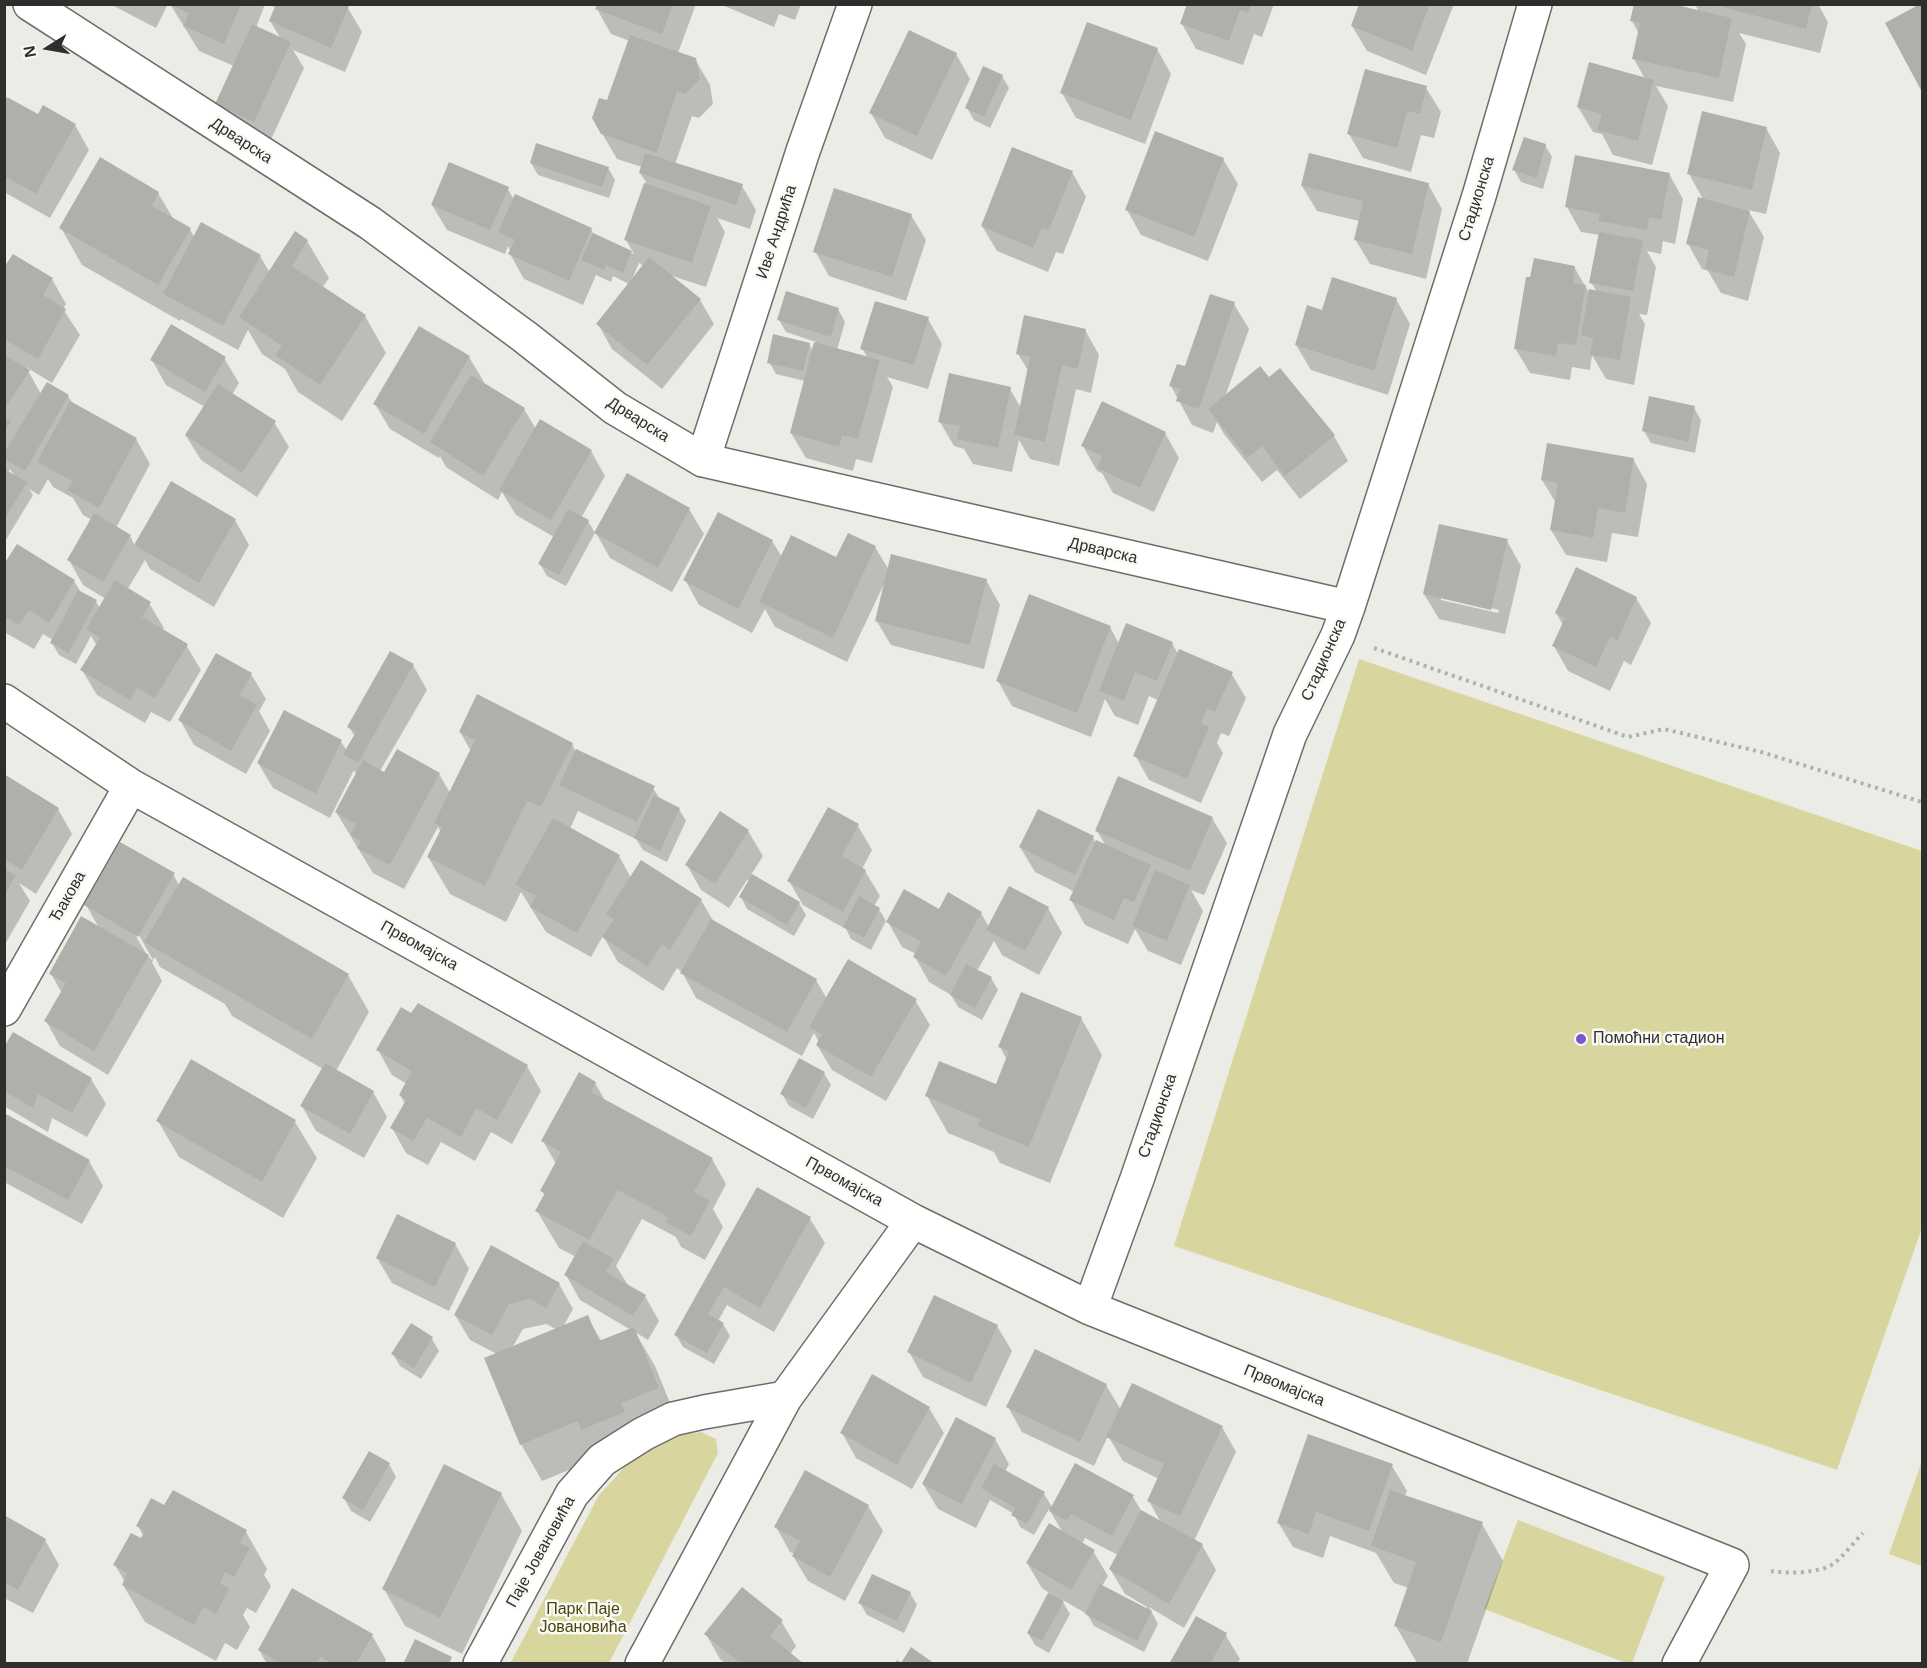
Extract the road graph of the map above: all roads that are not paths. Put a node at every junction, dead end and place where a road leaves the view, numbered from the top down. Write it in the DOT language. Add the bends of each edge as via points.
graph roads {
  1 [pos="30,4"];
  2 [pos="855,4"];
  3 [pos="1535,4"];
  4 [pos="703,460"];
  5 [pos="1343,621"];
  6 [pos="4,700"];
  7 [pos="131,786"];
  8 [pos="4,1009"];
  9 [pos="913,1221"];
  10 [pos="1090,1308"];
  11 [pos="784,1398"];
  12 [pos="480,1664"];
  13 [pos="642,1664"];
  14 [pos="1679,1664"];
  1 -- 4 [label="street, Дрварска" via="370,223 615,408"];
  2 -- 4 [label="street, Иве Андрића"];
  3 -- 5 [label="street, Стадионска" via="1479,196"];
  4 -- 5 [label="street, Дрварска"];
  5 -- 10 [label="street, Стадионска" via="1290,734"];
  6 -- 7 [label="street, Првомајска"];
  7 -- 8 [label="street, Ђакова"];
  7 -- 9 [label="street, Првомајска"];
  9 -- 10 [label="street, Првомајска"];
  9 -- 11 [label="street"];
  10 -- 14 [label="street, Првомајска" via="1732,1565"];
  11 -- 12 [label="street, Паје Јовановића" via="673,1419 602,1460 572,1494"];
  11 -- 13 [label="street"];
}
